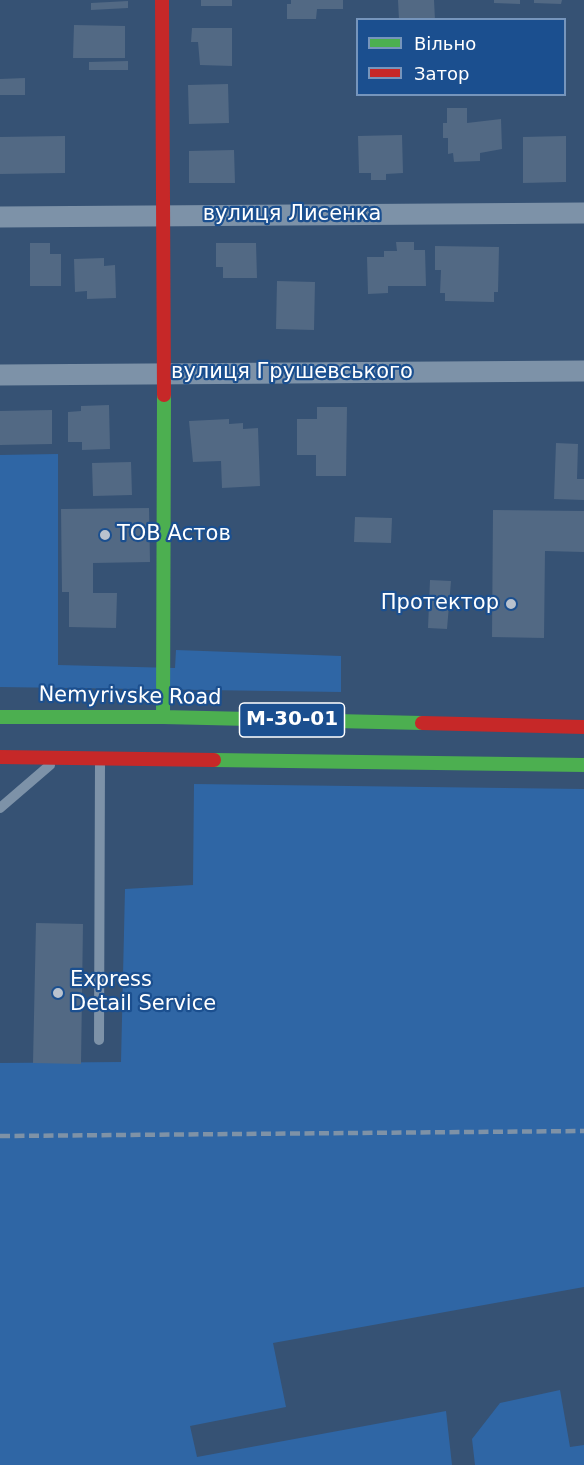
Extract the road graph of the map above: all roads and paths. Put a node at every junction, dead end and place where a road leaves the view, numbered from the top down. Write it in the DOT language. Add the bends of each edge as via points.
graph roads {
  1 [pos="162,0"];
  2 [pos="584,213"];
  3 [pos="165,215"];
  4 [pos="0,217"];
  5 [pos="584,371"];
  6 [pos="164,374"];
  7 [pos="0,375"];
  8 [pos="0,717"];
  9 [pos="163,717"];
  10 [pos="584,726"];
  11 [pos="0,758"];
  12 [pos="59,758"];
  13 [pos="100,759"];
  14 [pos="584,765"];
  15 [pos="0,808"];
  16 [pos="99,1040"];
  1 -- 3 [label="main road"];
  2 -- 3 [label="street, вулиця Лисенка"];
  3 -- 4 [label="street, вулиця Лисенка"];
  3 -- 6 [label="main road"];
  5 -- 6 [label="street, вулиця Грушевського"];
  6 -- 7 [label="street, вулиця Грушевського"];
  6 -- 9 [label="main road"];
  8 -- 9 [label="main road, Nemyrivske Road / М-30-01"];
  9 -- 10 [label="main road, Nemyrivske Road / М-30-01"];
  11 -- 12 [label="main road, М-30-01"];
  12 -- 13 [label="main road, М-30-01"];
  12 -- 15 [label="lane"];
  13 -- 14 [label="main road, М-30-01"];
  13 -- 16 [label="lane"];
}
